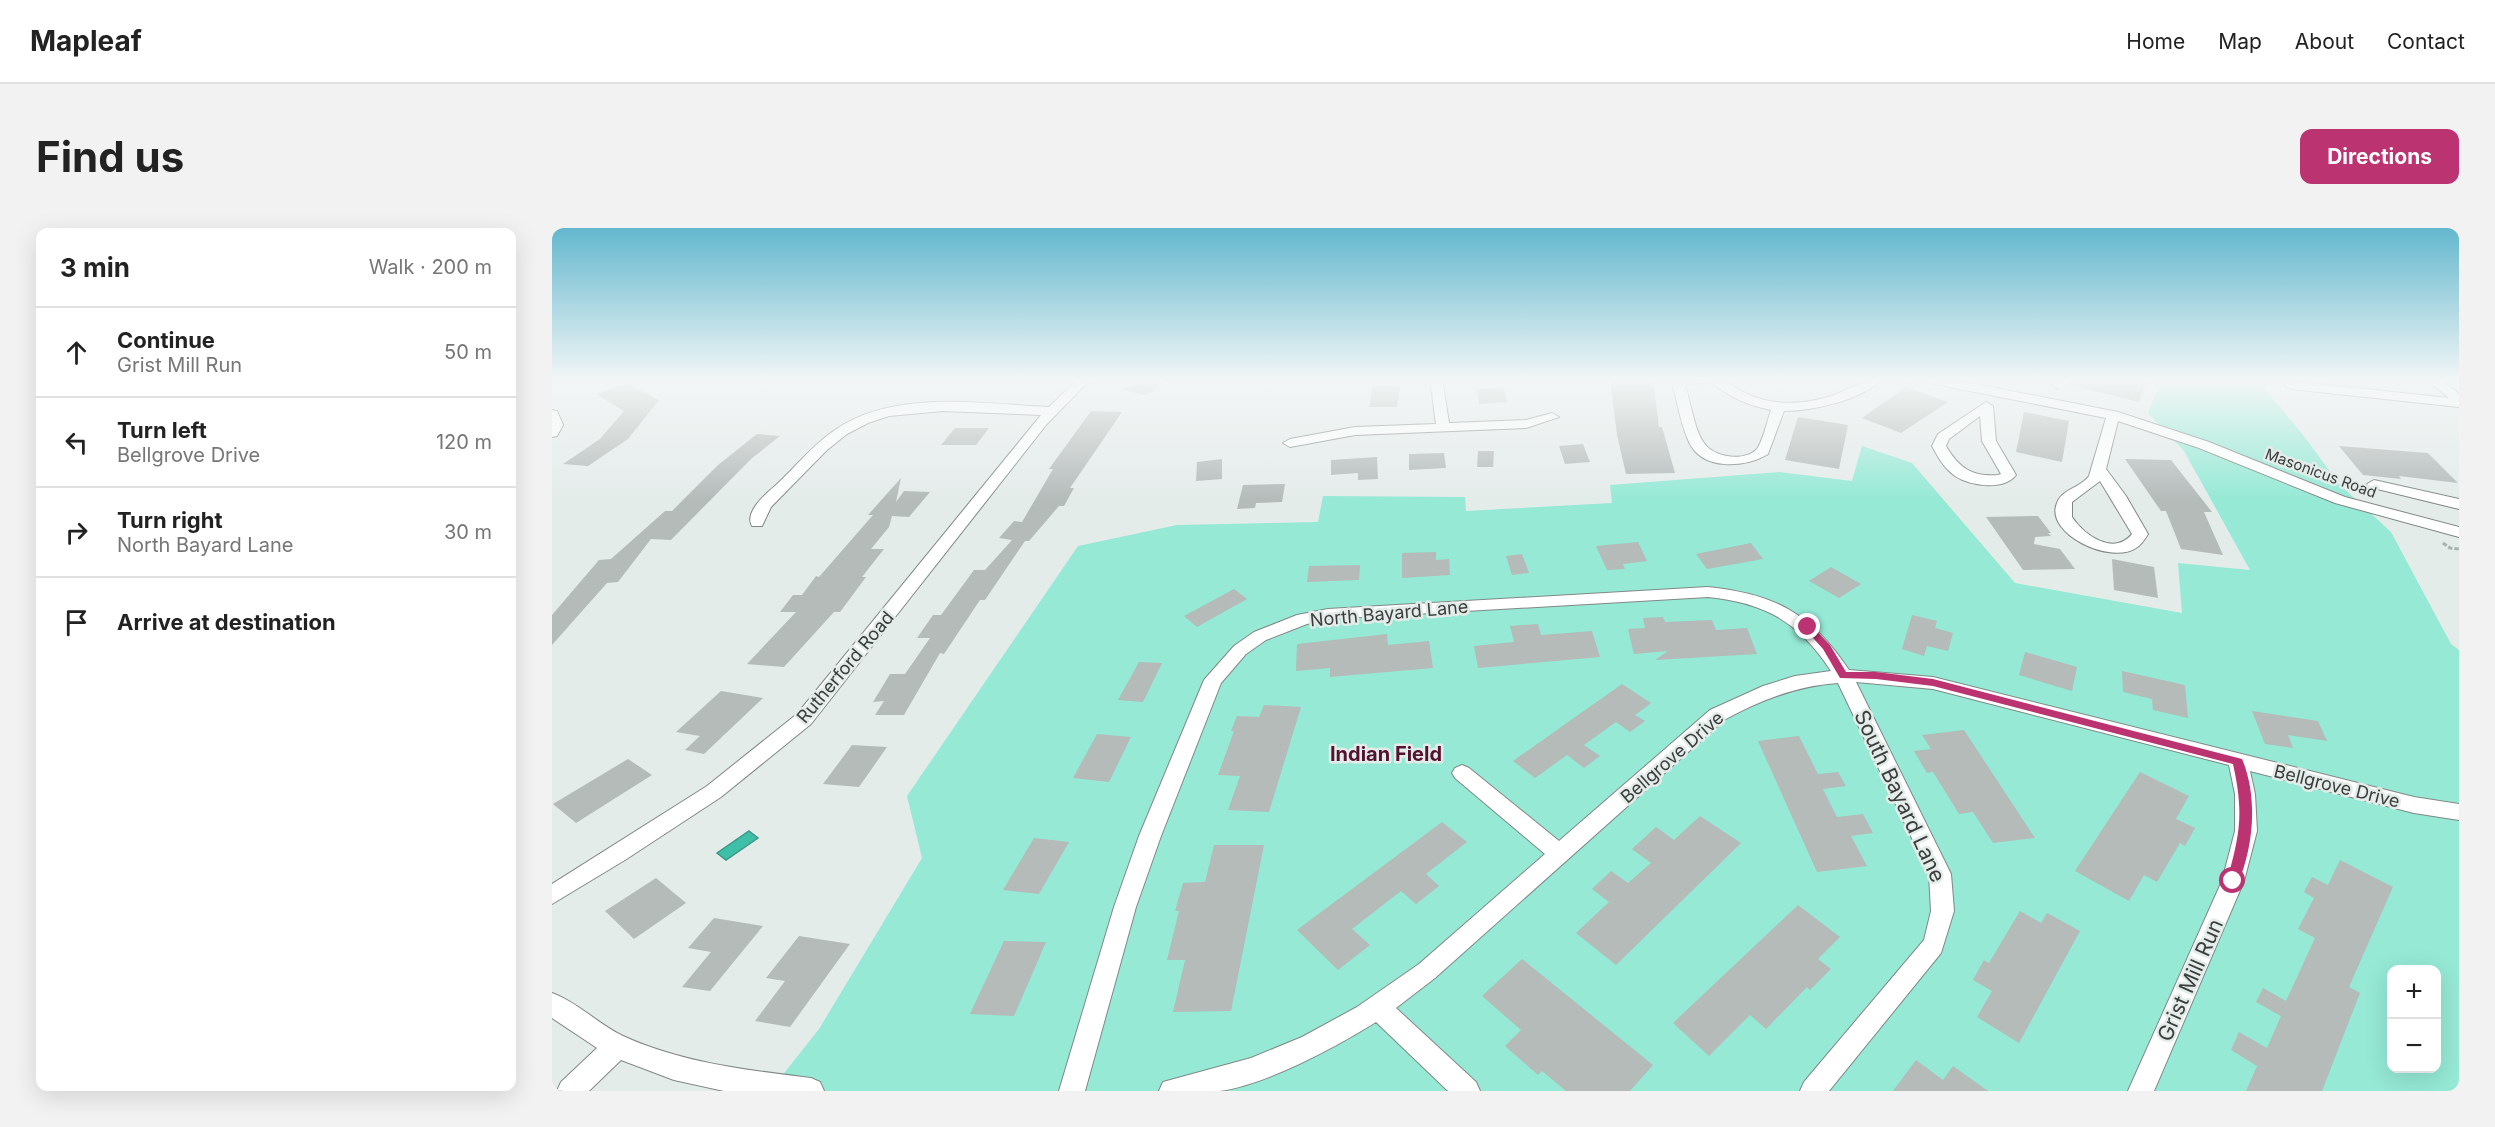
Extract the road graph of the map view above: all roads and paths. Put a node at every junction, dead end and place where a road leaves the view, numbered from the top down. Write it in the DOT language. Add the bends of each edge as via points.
graph roads {
  1 [pos="554,419"];
  2 [pos="865,419"];
  3 [pos="1045,419"];
  4 [pos="1442,419"];
  5 [pos="1544,419"];
  6 [pos="1689,419"];
  7 [pos="1774,419"];
  8 [pos="1968,419"];
  9 [pos="1987,419"];
  10 [pos="2112,419"];
  11 [pos="2126,419"];
  12 [pos="1443,428"];
  13 [pos="552,433"];
  14 [pos="1290,444"];
  15 [pos="2099,469"];
  16 [pos="2374,484"];
  17 [pos="2457,508"];
  18 [pos="757,523"];
  19 [pos="2459,532"];
  20 [pos="1843,675"];
  21 [pos="2238,761"];
  22 [pos="1462,773"];
  23 [pos="2459,812"];
  24 [pos="1560,854"];
  25 [pos="552,895"];
  26 [pos="552,1004"];
  27 [pos="1378,1007"];
  28 [pos="617,1047"];
  29 [pos="570,1091"];
  30 [pos="811,1091"];
  31 [pos="1072,1091"];
  32 [pos="1172,1091"];
  33 [pos="1467,1091"];
  34 [pos="1813,1091"];
  35 [pos="2141,1091"];
  1 -- 13 [label="street"];
  2 -- 18 [label="street" via="832,439 762,508"];
  3 -- 25 [label="street, Rutherford Road" via="804,719 730,782"];
  4 -- 12 [label="street"];
  5 -- 12 [label="street" via="1526,424"];
  6 -- 7 [label="street" via="1700,448 1715,457 1738,460 1763,451"];
  8 -- 9 [label="street" via="1943,437 1939,446 1962,476 1976,481 2009,475 1989,441"];
  10 -- 15 [label="street"];
  11 -- 19 [label="street, Masonicus Road" via="2194,441 2340,500"];
  12 -- 14 [label="street" via="1333,433"];
  15 -- 15 [label="street" via="2090,486 2066,499 2064,513 2088,541 2123,549 2136,543 2140,534"];
  16 -- 17 [label="street"];
  20 -- 21 [label="street, Bellgrove Drive" via="1933,683"];
  20 -- 24 [label="street, Bellgrove Drive" via="1792,682 1762,692 1718,715"];
  20 -- 31 [label="street, North Bayard Lane" via="1826,647 1792,615 1772,605 1708,592 1328,614 1260,636 1240,650 1213,680 1125,907"];
  20 -- 34 [label="street, South Bayard Lane" via="1930,850 1945,900 1942,924 1932,946"];
  21 -- 23 [label="street, Bellgrove Drive" via="2414,805"];
  21 -- 35 [label="street, Grist Mill Run" via="2245,794 2246,831 2233,881"];
  22 -- 24 [label="street"];
  24 -- 27 [label="street, Bellgrove Drive" via="1427,971"];
  26 -- 28 [label="street" via="575,1023"];
  27 -- 32 [label="street, Bellgrove Drive" via="1311,1045 1252,1070"];
  27 -- 33 [label="street"];
  28 -- 29 [label="street"];
  28 -- 30 [label="street" via="670,1068 718,1080"];
}
